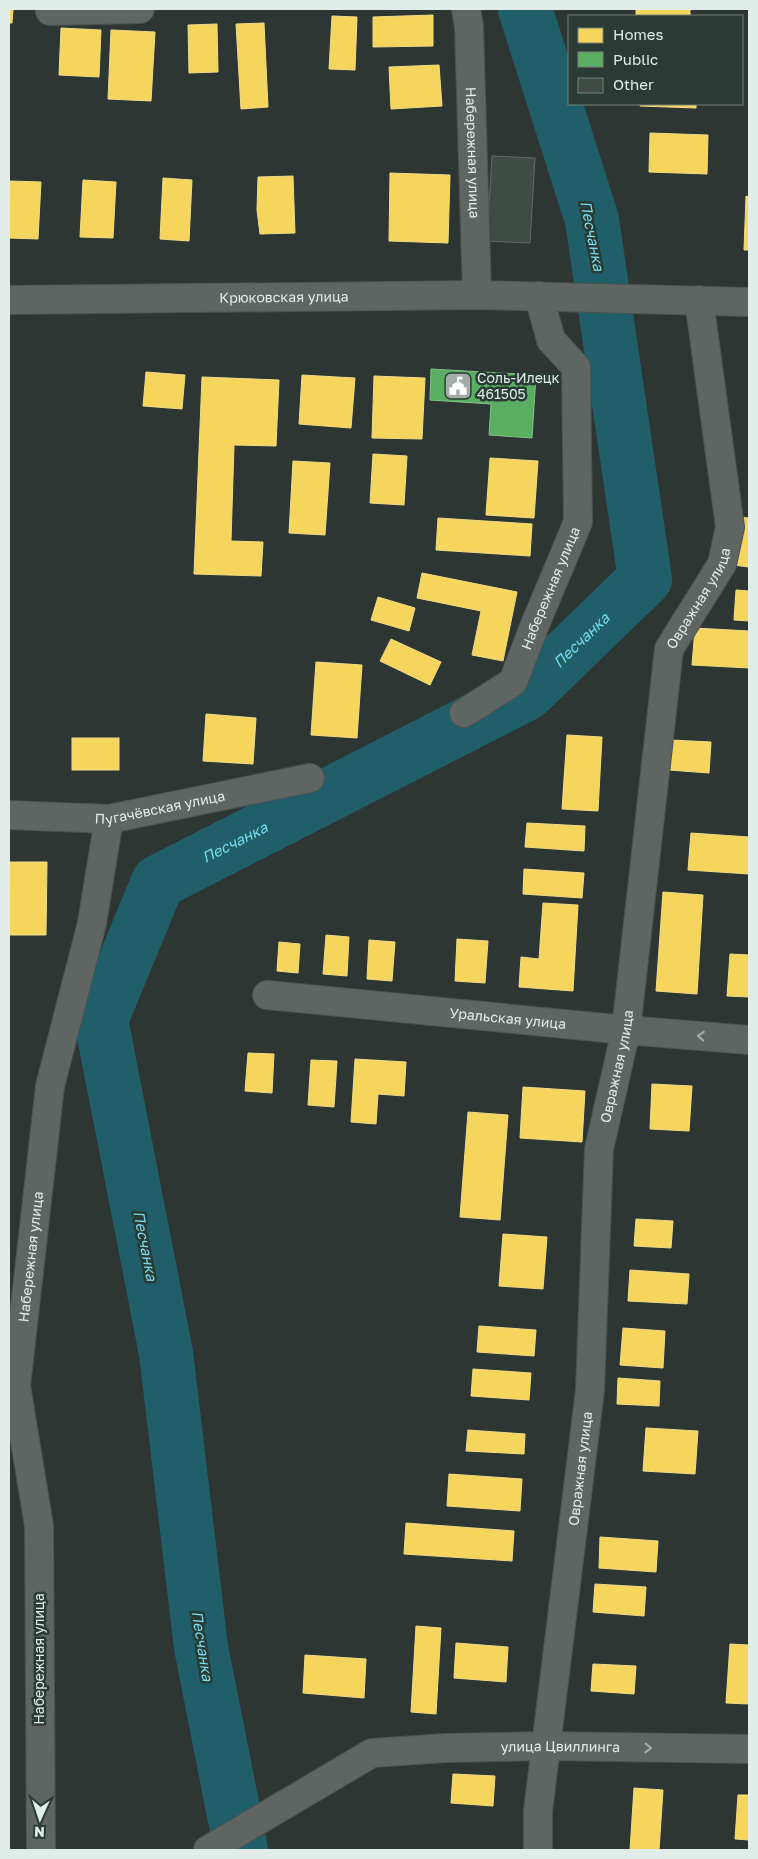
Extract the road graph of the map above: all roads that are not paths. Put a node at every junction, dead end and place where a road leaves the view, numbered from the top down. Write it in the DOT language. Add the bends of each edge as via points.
graph roads {
  1 [pos="140,9"];
  2 [pos="466,9"];
  3 [pos="50,11"];
  4 [pos="477,295"];
  5 [pos="549,296"];
  6 [pos="9,300"];
  7 [pos="699,300"];
  8 [pos="749,302"];
  9 [pos="464,713"];
  10 [pos="310,778"];
  11 [pos="9,815"];
  12 [pos="108,819"];
  13 [pos="268,995"];
  14 [pos="626,1030"];
  15 [pos="749,1040"];
  16 [pos="12,1386"];
  17 [pos="546,1746"];
  18 [pos="749,1749"];
  19 [pos="41,1850"];
  20 [pos="208,1850"];
  21 [pos="538,1850"];
  1 -- 3 [label="street"];
  2 -- 4 [label="street, Набережная улица"];
  4 -- 5 [label="street, Крюковская улица"];
  4 -- 6 [label="street, Крюковская улица"];
  5 -- 7 [label="street, Крюковская улица"];
  5 -- 9 [label="street, Набережная улица" via="551,340 576,367 578,522 513,682"];
  7 -- 8 [label="street, Крюковская улица"];
  7 -- 14 [label="street, Овражная улица" via="730,527 722,564 669,649"];
  10 -- 12 [label="street, Пугачёвская улица"];
  11 -- 12 [label="street, Пугачёвская улица"];
  12 -- 16 [label="street, Набережная улица" via="92,923 50,1086"];
  13 -- 14 [label="street, Уральская улица"];
  15 -- 14 [label="street, Уральская улица, one-way"];
  14 -- 17 [label="street, Овражная улица" via="599,1149 590,1390"];
  16 -- 19 [label="street, Набережная улица" via="38,1526"];
  17 -- 18 [label="street, улица Цвиллинга, one-way"];
  17 -- 20 [label="street, улица Цвиллинга" via="372,1753"];
  17 -- 21 [label="street, Овражная улица" via="538,1811"];
}
